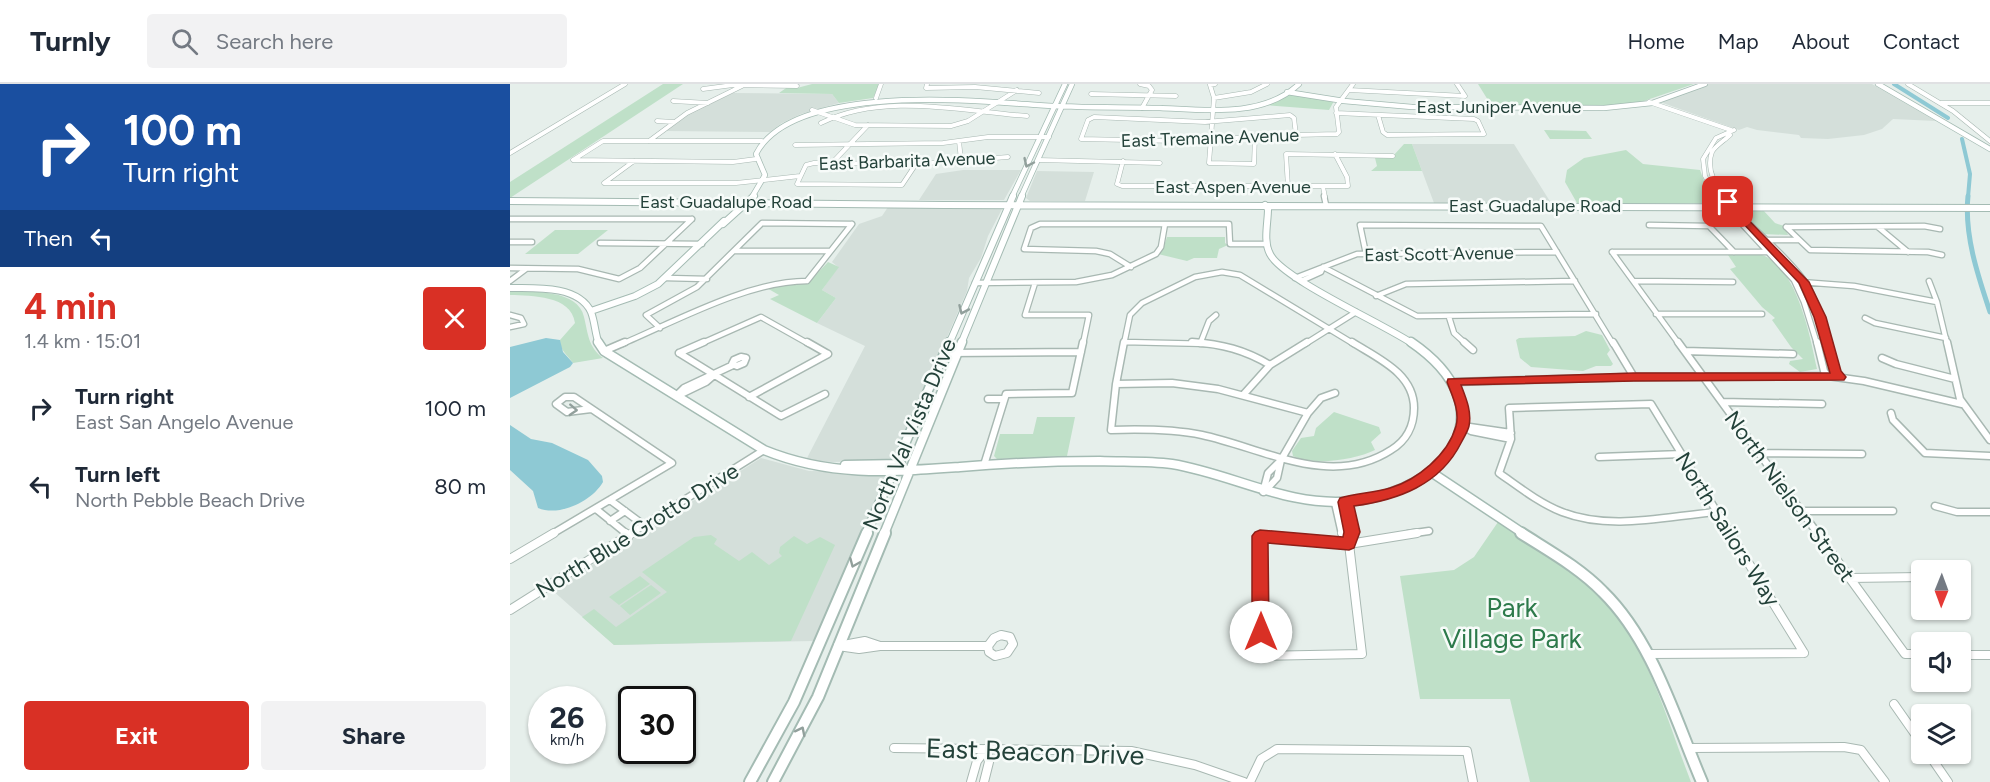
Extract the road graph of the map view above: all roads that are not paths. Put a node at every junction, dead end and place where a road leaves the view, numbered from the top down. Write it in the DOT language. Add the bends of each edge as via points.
graph roads {
  1 [pos="625,84"];
  2 [pos="746,84"];
  3 [pos="881,84"];
  4 [pos="1065,84"];
  5 [pos="1072,84"];
  6 [pos="1141,84"];
  7 [pos="1215,84"];
  8 [pos="1267,84"];
  9 [pos="1294,84"];
  10 [pos="1299,84"];
  11 [pos="1353,84"];
  12 [pos="1457,84"];
  13 [pos="1697,84"];
  14 [pos="1705,84"];
  15 [pos="1878,84"];
  16 [pos="1908,84"];
  17 [pos="797,86"];
  18 [pos="926,86"];
  19 [pos="703,89"];
  20 [pos="1017,90"];
  21 [pos="1348,90"];
  22 [pos="1289,91"];
  23 [pos="1039,93"];
  24 [pos="1091,94"];
  25 [pos="1176,96"];
  26 [pos="1149,97"];
  27 [pos="876,98"];
  28 [pos="1214,98"];
  29 [pos="1341,99"];
  30 [pos="673,101"];
  31 [pos="1000,101"];
  32 [pos="1652,102"];
  33 [pos="708,103"];
  34 [pos="1941,103"];
  35 [pos="1990,103"];
  36 [pos="1055,105"];
  37 [pos="1063,105"];
  38 [pos="1143,107"];
  39 [pos="1213,109"];
  40 [pos="812,111"];
  41 [pos="984,111"];
  42 [pos="1336,113"];
  43 [pos="1378,115"];
  44 [pos="1027,116"];
  45 [pos="830,117"];
  46 [pos="657,121"];
  47 [pos="675,122"];
  48 [pos="1212,122"];
  49 [pos="820,123"];
  50 [pos="868,125"];
  51 [pos="1296,135"];
  52 [pos="1255,136"];
  53 [pos="1040,137"];
  54 [pos="1049,137"];
  55 [pos="1210,139"];
  56 [pos="1990,139"];
  57 [pos="649,141"];
  58 [pos="762,141"];
  59 [pos="959,141"];
  60 [pos="852,143"];
  61 [pos="795,145"];
  62 [pos="1990,149"];
  63 [pos="510,153"];
  64 [pos="1335,154"];
  65 [pos="1393,156"];
  66 [pos="1008,157"];
  67 [pos="756,159"];
  68 [pos="575,160"];
  69 [pos="962,160"];
  70 [pos="1038,160"];
  71 [pos="635,161"];
  72 [pos="1123,161"];
  73 [pos="831,163"];
  74 [pos="1160,163"];
  75 [pos="916,164"];
  76 [pos="568,166"];
  77 [pos="800,176"];
  78 [pos="764,180"];
  79 [pos="1288,187"];
  80 [pos="1323,187"];
  81 [pos="510,201"];
  82 [pos="746,202"];
  83 [pos="1008,204"];
  84 [pos="1019,204"];
  85 [pos="1265,205"];
  86 [pos="1326,205"];
  87 [pos="1729,207"];
  88 [pos="1990,208"];
  89 [pos="510,219"];
  90 [pos="1165,224"];
  91 [pos="1649,225"];
  92 [pos="1877,226"];
  93 [pos="1940,229"];
  94 [pos="1759,238"];
  95 [pos="1797,238"];
  96 [pos="510,242"];
  97 [pos="532,242"];
  98 [pos="600,243"];
  99 [pos="666,243"];
  100 [pos="702,244"];
  101 [pos="1266,244"];
  102 [pos="735,251"];
  103 [pos="830,251"];
  104 [pos="1557,252"];
  105 [pos="1734,252"];
  106 [pos="1768,252"];
  107 [pos="1777,252"];
  108 [pos="1908,252"];
  109 [pos="1366,254"];
  110 [pos="1942,255"];
  111 [pos="1131,267"];
  112 [pos="1323,267"];
  113 [pos="510,268"];
  114 [pos="526,268"];
  115 [pos="666,278"];
  116 [pos="707,279"];
  117 [pos="1298,280"];
  118 [pos="510,281"];
  119 [pos="1575,281"];
  120 [pos="1634,281"];
  121 [pos="1794,281"];
  122 [pos="1929,281"];
  123 [pos="1733,282"];
  124 [pos="1804,282"];
  125 [pos="975,283"];
  126 [pos="986,283"];
  127 [pos="1035,283"];
  128 [pos="510,288"];
  129 [pos="1376,296"];
  130 [pos="1936,302"];
  131 [pos="591,311"];
  132 [pos="1356,312"];
  133 [pos="1596,314"];
  134 [pos="1656,314"];
  135 [pos="1762,314"];
  136 [pos="510,315"];
  137 [pos="1216,315"];
  138 [pos="1449,317"];
  139 [pos="1865,318"];
  140 [pos="510,327"];
  141 [pos="660,328"];
  142 [pos="1328,328"];
  143 [pos="1946,338"];
  144 [pos="1124,342"];
  145 [pos="1200,344"];
  146 [pos="1473,350"];
  147 [pos="604,351"];
  148 [pos="1684,351"];
  149 [pos="1081,352"];
  150 [pos="944,353"];
  151 [pos="958,353"];
  152 [pos="1793,354"];
  153 [pos="1882,358"];
  154 [pos="733,365"];
  155 [pos="1270,365"];
  156 [pos="714,375"];
  157 [pos="1702,376"];
  158 [pos="1828,376"];
  159 [pos="1634,377"];
  160 [pos="1839,377"];
  161 [pos="1956,379"];
  162 [pos="1453,382"];
  163 [pos="1116,384"];
  164 [pos="1335,393"];
  165 [pos="825,394"];
  166 [pos="1244,394"];
  167 [pos="676,396"];
  168 [pos="1005,396"];
  169 [pos="749,397"];
  170 [pos="988,399"];
  171 [pos="1722,402"];
  172 [pos="1822,404"];
  173 [pos="1962,404"];
  174 [pos="591,409"];
  175 [pos="1308,413"];
  176 [pos="1891,413"];
  177 [pos="1463,426"];
  178 [pos="1511,436"];
  179 [pos="1990,440"];
  180 [pos="764,450"];
  181 [pos="1760,453"];
  182 [pos="1682,454"];
  183 [pos="1862,454"];
  184 [pos="1990,456"];
  185 [pos="1599,457"];
  186 [pos="1281,460"];
  187 [pos="984,465"];
  188 [pos="912,466"];
  189 [pos="895,467"];
  190 [pos="1431,472"];
  191 [pos="1263,492"];
  192 [pos="610,500"];
  193 [pos="1335,502"];
  194 [pos="1346,502"];
  195 [pos="1935,506"];
  196 [pos="596,509"];
  197 [pos="625,511"];
  198 [pos="1801,511"];
  199 [pos="1893,511"];
  200 [pos="1718,512"];
  201 [pos="1990,512"];
  202 [pos="610,521"];
  203 [pos="645,526"];
  204 [pos="1429,531"];
  205 [pos="629,536"];
  206 [pos="1349,544"];
  207 [pos="510,559"];
  208 [pos="1849,578"];
  209 [pos="1911,578"];
  210 [pos="510,610"];
  211 [pos="838,646"];
  212 [pos="988,646"];
  213 [pos="1648,654"];
  214 [pos="1911,654"];
  215 [pos="1971,655"];
  216 [pos="1990,655"];
  217 [pos="1894,704"];
  218 [pos="1911,728"];
  219 [pos="894,748"];
  220 [pos="986,748"];
  221 [pos="1688,748"];
  222 [pos="1936,764"];
  223 [pos="750,782"];
  224 [pos="773,782"];
  225 [pos="971,782"];
  226 [pos="984,782"];
  227 [pos="1244,782"];
  228 [pos="1250,782"];
  229 [pos="1473,782"];
  230 [pos="1702,782"];
  231 [pos="1885,782"];
  232 [pos="1948,782"];
  1 -- 63 [label="street"];
  2 -- 17 [label="street"];
  2 -- 19 [label="street"];
  2 -- 33 [label="street"];
  3 -- 27 [label="street"];
  4 -- 36 [label="main road, North Val Vista Drive"];
  5 -- 37 [label="main road, North Val Vista Drive"];
  6 -- 26 [label="street" via="1151,88"];
  7 -- 28 [label="street" via="1210,85"];
  8 -- 28 [label="street" via="1251,92"];
  9 -- 22 [label="main road"];
  10 -- 22 [label="main road"];
  11 -- 21 [label="street"];
  12 -- 21 [label="street" via="1465,96"];
  13 -- 32 [label="main road, East Juniper Avenue"];
  14 -- 32 [label="main road, East Juniper Avenue"];
  15 -- 62 [label="main road"];
  16 -- 34 [label="street"];
  18 -- 20 [label="street"];
  20 -- 23 [label="street"];
  20 -- 31 [label="street"];
  21 -- 29 [label="street"];
  22 -- 29 [label="main road, East Juniper Avenue"];
  22 -- 39 [label="main road, East Juniper Avenue" via="1256,103"];
  24 -- 26 [label="street"];
  25 -- 26 [label="street"];
  26 -- 38 [label="street"];
  27 -- 31 [label="main road, East Juniper Avenue"];
  27 -- 40 [label="main road, East Juniper Avenue"];
  28 -- 39 [label="street"];
  29 -- 32 [label="main road, East Juniper Avenue" via="1420,107 1612,108"];
  29 -- 42 [label="street"];
  30 -- 33 [label="street"];
  31 -- 36 [label="main road, East Juniper Avenue"];
  31 -- 41 [label="street"];
  32 -- 87 [label="street" via="1734,130 1715,145 1708,165 1713,182"];
  33 -- 47 [label="street"];
  34 -- 35 [label="street"];
  34 -- 56 [label="street"];
  36 -- 37 [label="main road, East Juniper Avenue"];
  36 -- 53 [label="main road, North Val Vista Drive"];
  37 -- 38 [label="main road, East Juniper Avenue"];
  37 -- 54 [label="main road, North Val Vista Drive"];
  38 -- 39 [label="main road, East Juniper Avenue"];
  39 -- 48 [label="street"];
  40 -- 45 [label="street"];
  40 -- 58 [label="main road, East Juniper Avenue" via="783,124"];
  41 -- 44 [label="street"];
  41 -- 45 [label="street" via="868,109"];
  41 -- 50 [label="street" via="960,124"];
  42 -- 43 [label="street"];
  42 -- 51 [label="street, East Tremaine Avenue" via="1339,134"];
  43 -- 43 [label="street" via="1477,119 1483,135 1386,134"];
  45 -- 49 [label="street"];
  45 -- 50 [label="street" via="847,124"];
  46 -- 47 [label="street"];
  47 -- 57 [label="street"];
  48 -- 51 [label="street" via="1293,116"];
  48 -- 55 [label="street"];
  48 -- 55 [label="street, East Tremaine Avenue" via="1090,118 1082,141"];
  50 -- 60 [label="street"];
  51 -- 52 [label="street, East Tremaine Avenue"];
  52 -- 55 [label="street, East Tremaine Avenue"];
  52 -- 55 [label="street" via="1254,164 1210,165"];
  53 -- 54 [label="street"];
  53 -- 59 [label="street"];
  53 -- 83 [label="main road, North Val Vista Drive, one-way"];
  54 -- 70 [label="main road, North Val Vista Drive"];
  57 -- 58 [label="street"];
  57 -- 68 [label="street" via="603,141"];
  58 -- 67 [label="main road"];
  59 -- 60 [label="street"];
  59 -- 69 [label="street"];
  60 -- 61 [label="street"];
  60 -- 73 [label="street"];
  64 -- 65 [label="street"];
  64 -- 79 [label="street" via="1286,154"];
  64 -- 80 [label="street, East Aspen Avenue" via="1337,164 1347,175 1348,186"];
  66 -- 69 [label="street, East Barbarita Avenue"];
  67 -- 71 [label="street"];
  67 -- 78 [label="main road" via="765,173"];
  68 -- 71 [label="street"];
  68 -- 76 [label="street"];
  69 -- 75 [label="street, East Barbarita Avenue"];
  70 -- 72 [label="street"];
  70 -- 84 [label="main road, North Val Vista Drive"];
  71 -- 78 [label="street" via="604,183 719,184"];
  72 -- 74 [label="street"];
  72 -- 79 [label="street, East Aspen Avenue" via="1118,186"];
  73 -- 75 [label="street, East Barbarita Avenue"];
  73 -- 77 [label="street, East Barbarita Avenue" via="806,165"];
  75 -- 77 [label="street" via="902,185 797,184"];
  77 -- 78 [label="street"];
  78 -- 82 [label="main road"];
  79 -- 80 [label="street, East Aspen Avenue"];
  80 -- 86 [label="street"];
  81 -- 82 [label="main road, East Guadalupe Road"];
  82 -- 83 [label="main road, East Guadalupe Road"];
  82 -- 100 [label="main road"];
  83 -- 84 [label="main road, East Guadalupe Road"];
  83 -- 125 [label="main road, North Val Vista Drive"];
  84 -- 85 [label="main road, East Guadalupe Road"];
  84 -- 126 [label="main road, North Val Vista Drive"];
  85 -- 86 [label="main road, East Guadalupe Road"];
  85 -- 101 [label="main road"];
  86 -- 87 [label="main road, East Guadalupe Road"];
  87 -- 88 [label="main road, East Guadalupe Road"];
  87 -- 94 [label="street"];
  89 -- 99 [label="street" via="692,219"];
  90 -- 101 [label="street" via="1229,224 1230,244"];
  90 -- 111 [label="street" via="1160,250"];
  90 -- 111 [label="street" via="1034,225 1024,249 1103,252"];
  91 -- 105 [label="street" via="1709,226"];
  92 -- 93 [label="street"];
  92 -- 95 [label="street" via="1786,226"];
  92 -- 108 [label="street"];
  94 -- 95 [label="street"];
  94 -- 106 [label="street"];
  94 -- 107 [label="street"];
  95 -- 108 [label="street" via="1810,250"];
  96 -- 97 [label="street"];
  98 -- 99 [label="street"];
  99 -- 100 [label="street"];
  99 -- 114 [label="street" via="630,275 619,279 578,269"];
  100 -- 115 [label="main road"];
  101 -- 117 [label="main road" via="1276,263"];
  102 -- 103 [label="street"];
  102 -- 103 [label="street" via="762,224 852,224"];
  102 -- 116 [label="street"];
  103 -- 141 [label="street" via="807,281 763,286"];
  104 -- 109 [label="street, East Scott Avenue"];
  104 -- 109 [label="street" via="1541,226 1360,225"];
  104 -- 119 [label="street"];
  105 -- 106 [label="street"];
  105 -- 120 [label="street, North Nielson Street" via="1612,252"];
  106 -- 107 [label="street"];
  106 -- 121 [label="street"];
  107 -- 124 [label="street"];
  108 -- 110 [label="street"];
  109 -- 112 [label="street, East Scott Avenue" via="1345,257"];
  111 -- 127 [label="street" via="1091,280"];
  112 -- 117 [label="street, East Scott Avenue" via="1321,272"];
  112 -- 129 [label="street"];
  113 -- 114 [label="street"];
  114 -- 118 [label="street"];
  115 -- 116 [label="street"];
  115 -- 131 [label="main road" via="635,296"];
  116 -- 141 [label="street" via="646,315"];
  117 -- 132 [label="main road"];
  119 -- 129 [label="street" via="1406,284"];
  119 -- 133 [label="street"];
  120 -- 123 [label="street"];
  120 -- 134 [label="street, North Nielson Street"];
  121 -- 124 [label="street"];
  121 -- 158 [label="street" via="1811,319"];
  122 -- 130 [label="street"];
  124 -- 130 [label="street" via="1854,286"];
  124 -- 160 [label="street"];
  125 -- 126 [label="street"];
  125 -- 150 [label="main road, North Val Vista Drive, one-way"];
  126 -- 127 [label="street"];
  126 -- 151 [label="main road, North Val Vista Drive"];
  127 -- 149 [label="street" via="1025,315 1089,315"];
  128 -- 131 [label="main road" via="563,292"];
  129 -- 138 [label="street" via="1417,316"];
  130 -- 143 [label="street"];
  131 -- 147 [label="main road" via="595,336"];
  132 -- 142 [label="street"];
  132 -- 162 [label="main road" via="1415,345 1437,361"];
  133 -- 138 [label="street"];
  133 -- 159 [label="street"];
  134 -- 135 [label="street"];
  134 -- 148 [label="street, North Nielson Street"];
  136 -- 140 [label="street" via="521,318 524,324"];
  137 -- 145 [label="street" via="1209,321"];
  138 -- 146 [label="street" via="1454,333"];
  139 -- 143 [label="street"];
  141 -- 147 [label="street"];
  142 -- 144 [label="street" via="1240,275 1207,273 1142,303 1130,315"];
  142 -- 155 [label="street"];
  142 -- 186 [label="street" via="1404,376 1414,393 1411,431 1393,450 1344,467"];
  143 -- 161 [label="street"];
  144 -- 145 [label="street"];
  144 -- 163 [label="street"];
  145 -- 155 [label="street" via="1250,353"];
  147 -- 167 [label="main road"];
  148 -- 152 [label="street"];
  148 -- 157 [label="street, North Nielson Street"];
  149 -- 151 [label="street"];
  149 -- 168 [label="street" via="1072,393"];
  150 -- 151 [label="street"];
  150 -- 189 [label="main road, North Val Vista Drive"];
  151 -- 188 [label="main road, North Val Vista Drive"];
  153 -- 161 [label="street"];
  154 -- 156 [label="street"];
  155 -- 166 [label="street"];
  156 -- 167 [label="street"];
  156 -- 169 [label="street"];
  156 -- 169 [label="street" via="679,353 761,317 828,354"];
  157 -- 158 [label="street"];
  157 -- 159 [label="street"];
  157 -- 171 [label="street, North Nielson Street"];
  158 -- 160 [label="street"];
  159 -- 162 [label="street"];
  160 -- 173 [label="street"];
  161 -- 173 [label="street"];
  162 -- 177 [label="main road" via="1462,405"];
  163 -- 166 [label="street" via="1172,383"];
  163 -- 186 [label="street" via="1111,430 1153,429 1204,435"];
  164 -- 175 [label="street" via="1321,398"];
  165 -- 169 [label="street" via="781,416"];
  166 -- 175 [label="street"];
  167 -- 180 [label="main road"];
  168 -- 170 [label="street"];
  168 -- 187 [label="street"];
  171 -- 172 [label="street"];
  171 -- 181 [label="street, North Nielson Street"];
  173 -- 179 [label="street"];
  174 -- 174 [label="street, one-way" via="570,396 556,405 567,412"];
  174 -- 192 [label="street" via="672,463"];
  175 -- 186 [label="street"];
  176 -- 184 [label="street" via="1893,420 1925,453"];
  177 -- 178 [label="street" via="1471,431"];
  177 -- 190 [label="main road" via="1448,455"];
  178 -- 182 [label="street, North Sailors Way" via="1509,408 1651,404"];
  178 -- 200 [label="street" via="1499,473 1562,512 1603,521"];
  180 -- 189 [label="main road" via="791,462 835,470"];
  180 -- 203 [label="street, North Blue Grotto Drive"];
  181 -- 183 [label="street"];
  181 -- 198 [label="street, North Nielson Street"];
  182 -- 185 [label="street"];
  182 -- 200 [label="street, North Sailors Way"];
  186 -- 191 [label="street" via="1282,468 1271,487"];
  187 -- 188 [label="main road"];
  187 -- 191 [label="main road" via="1163,463"];
  188 -- 189 [label="main road"];
  188 -- 211 [label="main road, North Val Vista Drive"];
  189 -- 223 [label="main road, North Val Vista Drive, one-way" via="794,702"];
  190 -- 194 [label="main road" via="1399,491"];
  190 -- 213 [label="main road" via="1589,579 1629,622"];
  191 -- 193 [label="main road" via="1301,501"];
  192 -- 196 [label="street"];
  192 -- 197 [label="street"];
  193 -- 194 [label="main road"];
  193 -- 206 [label="street" via="1342,535"];
  194 -- 206 [label="street" via="1352,532"];
  195 -- 201 [label="street" via="1957,512"];
  196 -- 202 [label="street"];
  196 -- 207 [label="street"];
  197 -- 202 [label="street"];
  197 -- 203 [label="street"];
  198 -- 199 [label="street"];
  198 -- 208 [label="street, North Nielson Street"];
  200 -- 213 [label="street, North Sailors Way" via="1804,653"];
  202 -- 205 [label="street"];
  203 -- 205 [label="street, North Blue Grotto Drive"];
  204 -- 206 [label="street"];
  205 -- 210 [label="street, North Blue Grotto Drive"];
  206 -- 206 [label="street" via="1362,654 1261,656 1260,536"];
  208 -- 209 [label="street"];
  208 -- 214 [label="street, North Nielson Street" via="1905,654"];
  211 -- 212 [label="street"];
  224 -- 211 [label="main road, North Val Vista Drive, one-way" via="807,720"];
  213 -- 221 [label="main road"];
  215 -- 216 [label="street"];
  217 -- 218 [label="street"];
  219 -- 220 [label="street, East Beacon Drive"];
  220 -- 225 [label="street"];
  220 -- 226 [label="street" via="989,762"];
  220 -- 227 [label="street, East Beacon Drive" via="1131,751 1195,765"];
  221 -- 230 [label="main road"];
  221 -- 231 [label="street" via="1844,747 1861,750"];
  222 -- 232 [label="street"];
  228 -- 229 [label="street" via="1261,759 1277,749 1467,751"];
}
